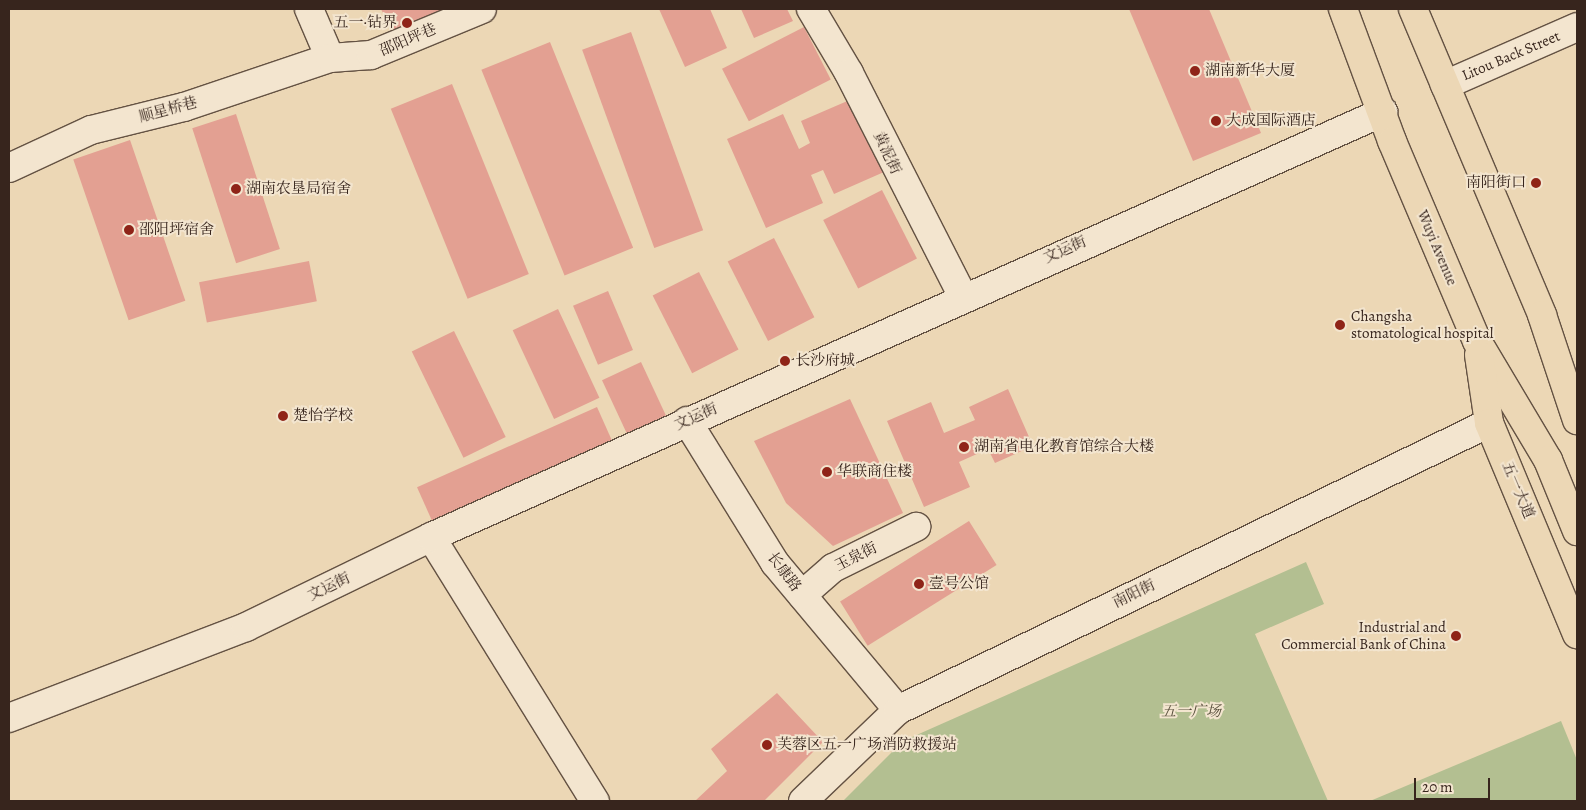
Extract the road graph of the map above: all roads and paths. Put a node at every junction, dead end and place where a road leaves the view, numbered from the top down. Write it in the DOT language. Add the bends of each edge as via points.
graph roads {
  1 [pos="309,9"];
  2 [pos="482,9"];
  3 [pos="811,9"];
  4 [pos="1343,9"];
  5 [pos="1413,9"];
  6 [pos="1577,27"];
  7 [pos="330,58"];
  8 [pos="1445,84"];
  9 [pos="1383,112"];
  10 [pos="9,168"];
  11 [pos="963,297"];
  12 [pos="1542,315"];
  13 [pos="1477,341"];
  14 [pos="1577,366"];
  15 [pos="1577,420"];
  16 [pos="687,421"];
  17 [pos="1489,423"];
  18 [pos="916,528"];
  19 [pos="1577,531"];
  20 [pos="431,537"];
  21 [pos="802,595"];
  22 [pos="1577,634"];
  23 [pos="898,710"];
  24 [pos="9,718"];
  25 [pos="595,801"];
  26 [pos="803,801"];
  1 -- 7 [label="street"];
  2 -- 7 [label="street, 邵阳坪巷" via="371,55"];
  3 -- 11 [label="street, 黄泥街" via="849,73"];
  4 -- 9 [label="main road, Wuyi Avenue"];
  5 -- 8 [label="main road"];
  6 -- 8 [label="street, Litou Back Street"];
  7 -- 10 [label="street, 顺星桥巷" via="184,107 91,130"];
  8 -- 12 [label="main road"];
  9 -- 11 [label="street, 文运街"];
  9 -- 13 [label="main road, Wuyi Avenue"];
  11 -- 16 [label="street, 文运街"];
  12 -- 14 [label="main road"];
  12 -- 15 [label="main road"];
  13 -- 17 [label="main road, 五一大道"];
  13 -- 19 [label="main road, Wuyi Avenue" via="1548,460"];
  16 -- 20 [label="street, 文运街"];
  16 -- 21 [label="street, 长康路" via="775,563"];
  17 -- 22 [label="main road, 五一大道"];
  17 -- 23 [label="street, 南阳街"];
  18 -- 21 [label="street, 玉泉街" via="832,568"];
  20 -- 24 [label="street, 文运街" via="246,627"];
  20 -- 25 [label="street"];
  21 -- 23 [label="street, 长康路"];
  23 -- 26 [label="street, 南阳街"];
}
